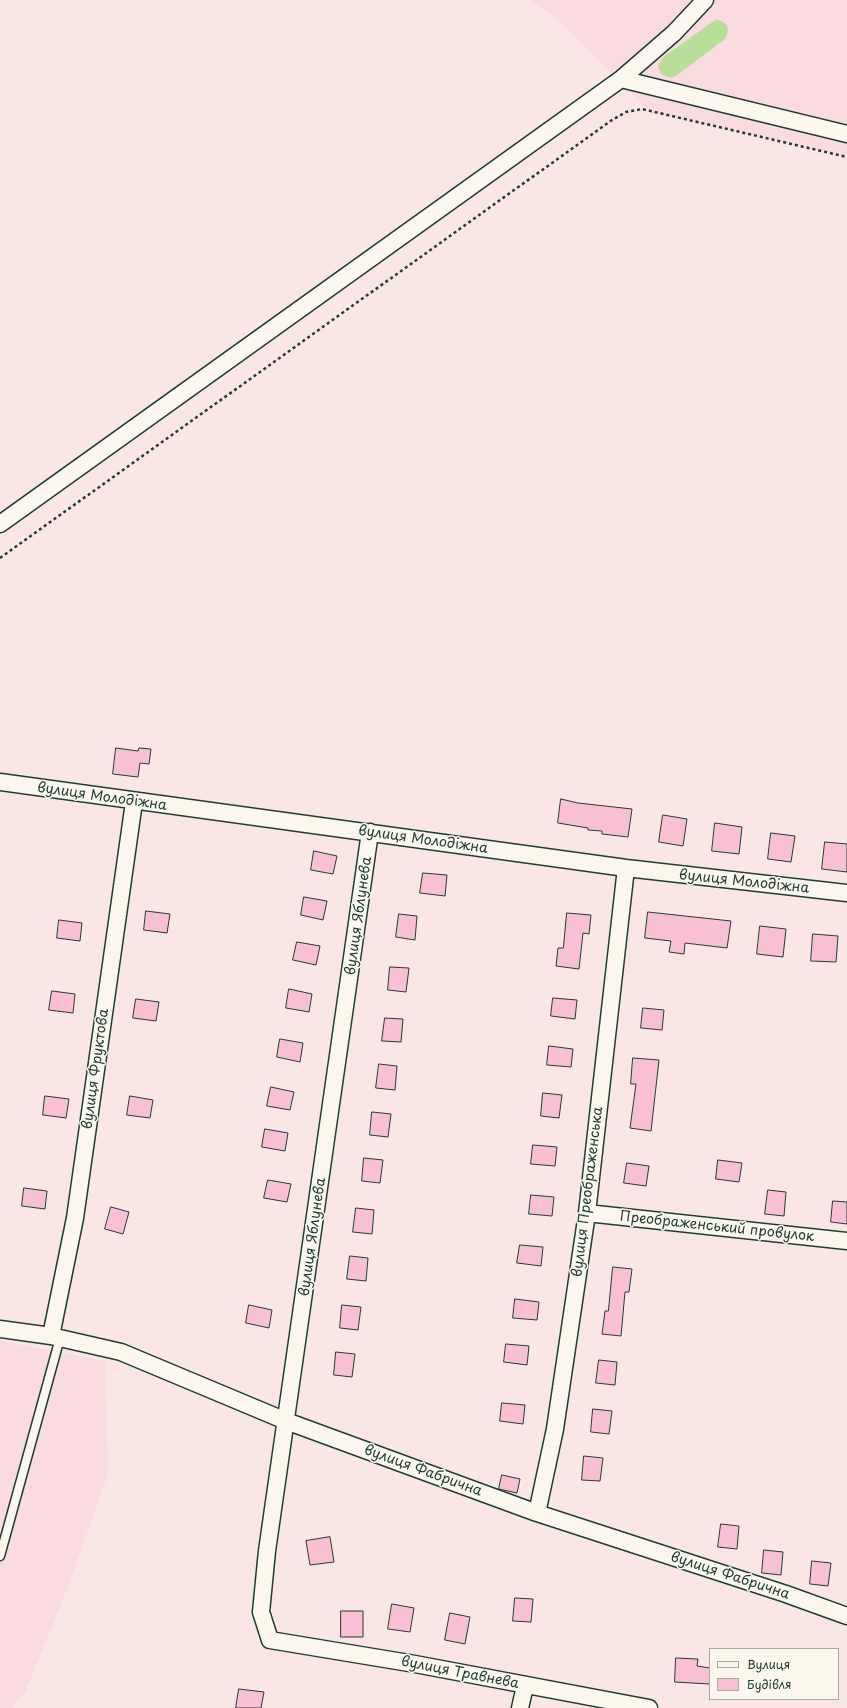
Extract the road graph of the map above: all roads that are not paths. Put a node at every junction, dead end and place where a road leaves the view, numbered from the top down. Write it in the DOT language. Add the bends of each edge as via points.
graph roads {
  1 [pos="705,0"];
  2 [pos="621,79"];
  3 [pos="847,134"];
  4 [pos="0,524"];
  5 [pos="0,782"];
  6 [pos="134,802"];
  7 [pos="370,832"];
  8 [pos="626,868"];
  9 [pos="847,893"];
  10 [pos="587,1213"];
  11 [pos="847,1241"];
  12 [pos="0,1329"];
  13 [pos="56,1337"];
  14 [pos="286,1421"];
  15 [pos="537,1513"];
  16 [pos="0,1556"];
  17 [pos="847,1616"];
  18 [pos="270,1640"];
  19 [pos="525,1686"];
  20 [pos="520,1708"];
  21 [pos="649,1708"];
  1 -- 2 [label="street" via="674,33"];
  2 -- 3 [label="street"];
  2 -- 4 [label="street"];
  5 -- 6 [label="street, вулиця Молодіжна"];
  6 -- 7 [label="street, вулиця Молодіжна"];
  6 -- 13 [label="street, вулиця Фруктова"];
  7 -- 8 [label="street, вулиця Молодіжна"];
  7 -- 14 [label="street, вулиця Яблунева"];
  8 -- 9 [label="street, вулиця Молодіжна"];
  8 -- 10 [label="street, вулиця Преображенська"];
  10 -- 11 [label="street, Преображенський провулок"];
  10 -- 15 [label="street, вулиця Преображенська" via="555,1429"];
  12 -- 13 [label="street, вулиця Фабрична"];
  13 -- 14 [label="street, вулиця Фабрична" via="121,1352"];
  13 -- 16 [label="lane"];
  14 -- 15 [label="street, вулиця Фабрична"];
  14 -- 18 [label="street, вулиця Яблунева" via="261,1612"];
  15 -- 17 [label="street, вулиця Фабрична"];
  18 -- 19 [label="street, вулиця Травнева" via="415,1664"];
  19 -- 20 [label="street"];
  19 -- 21 [label="street, вулиця Травнева"];
}
